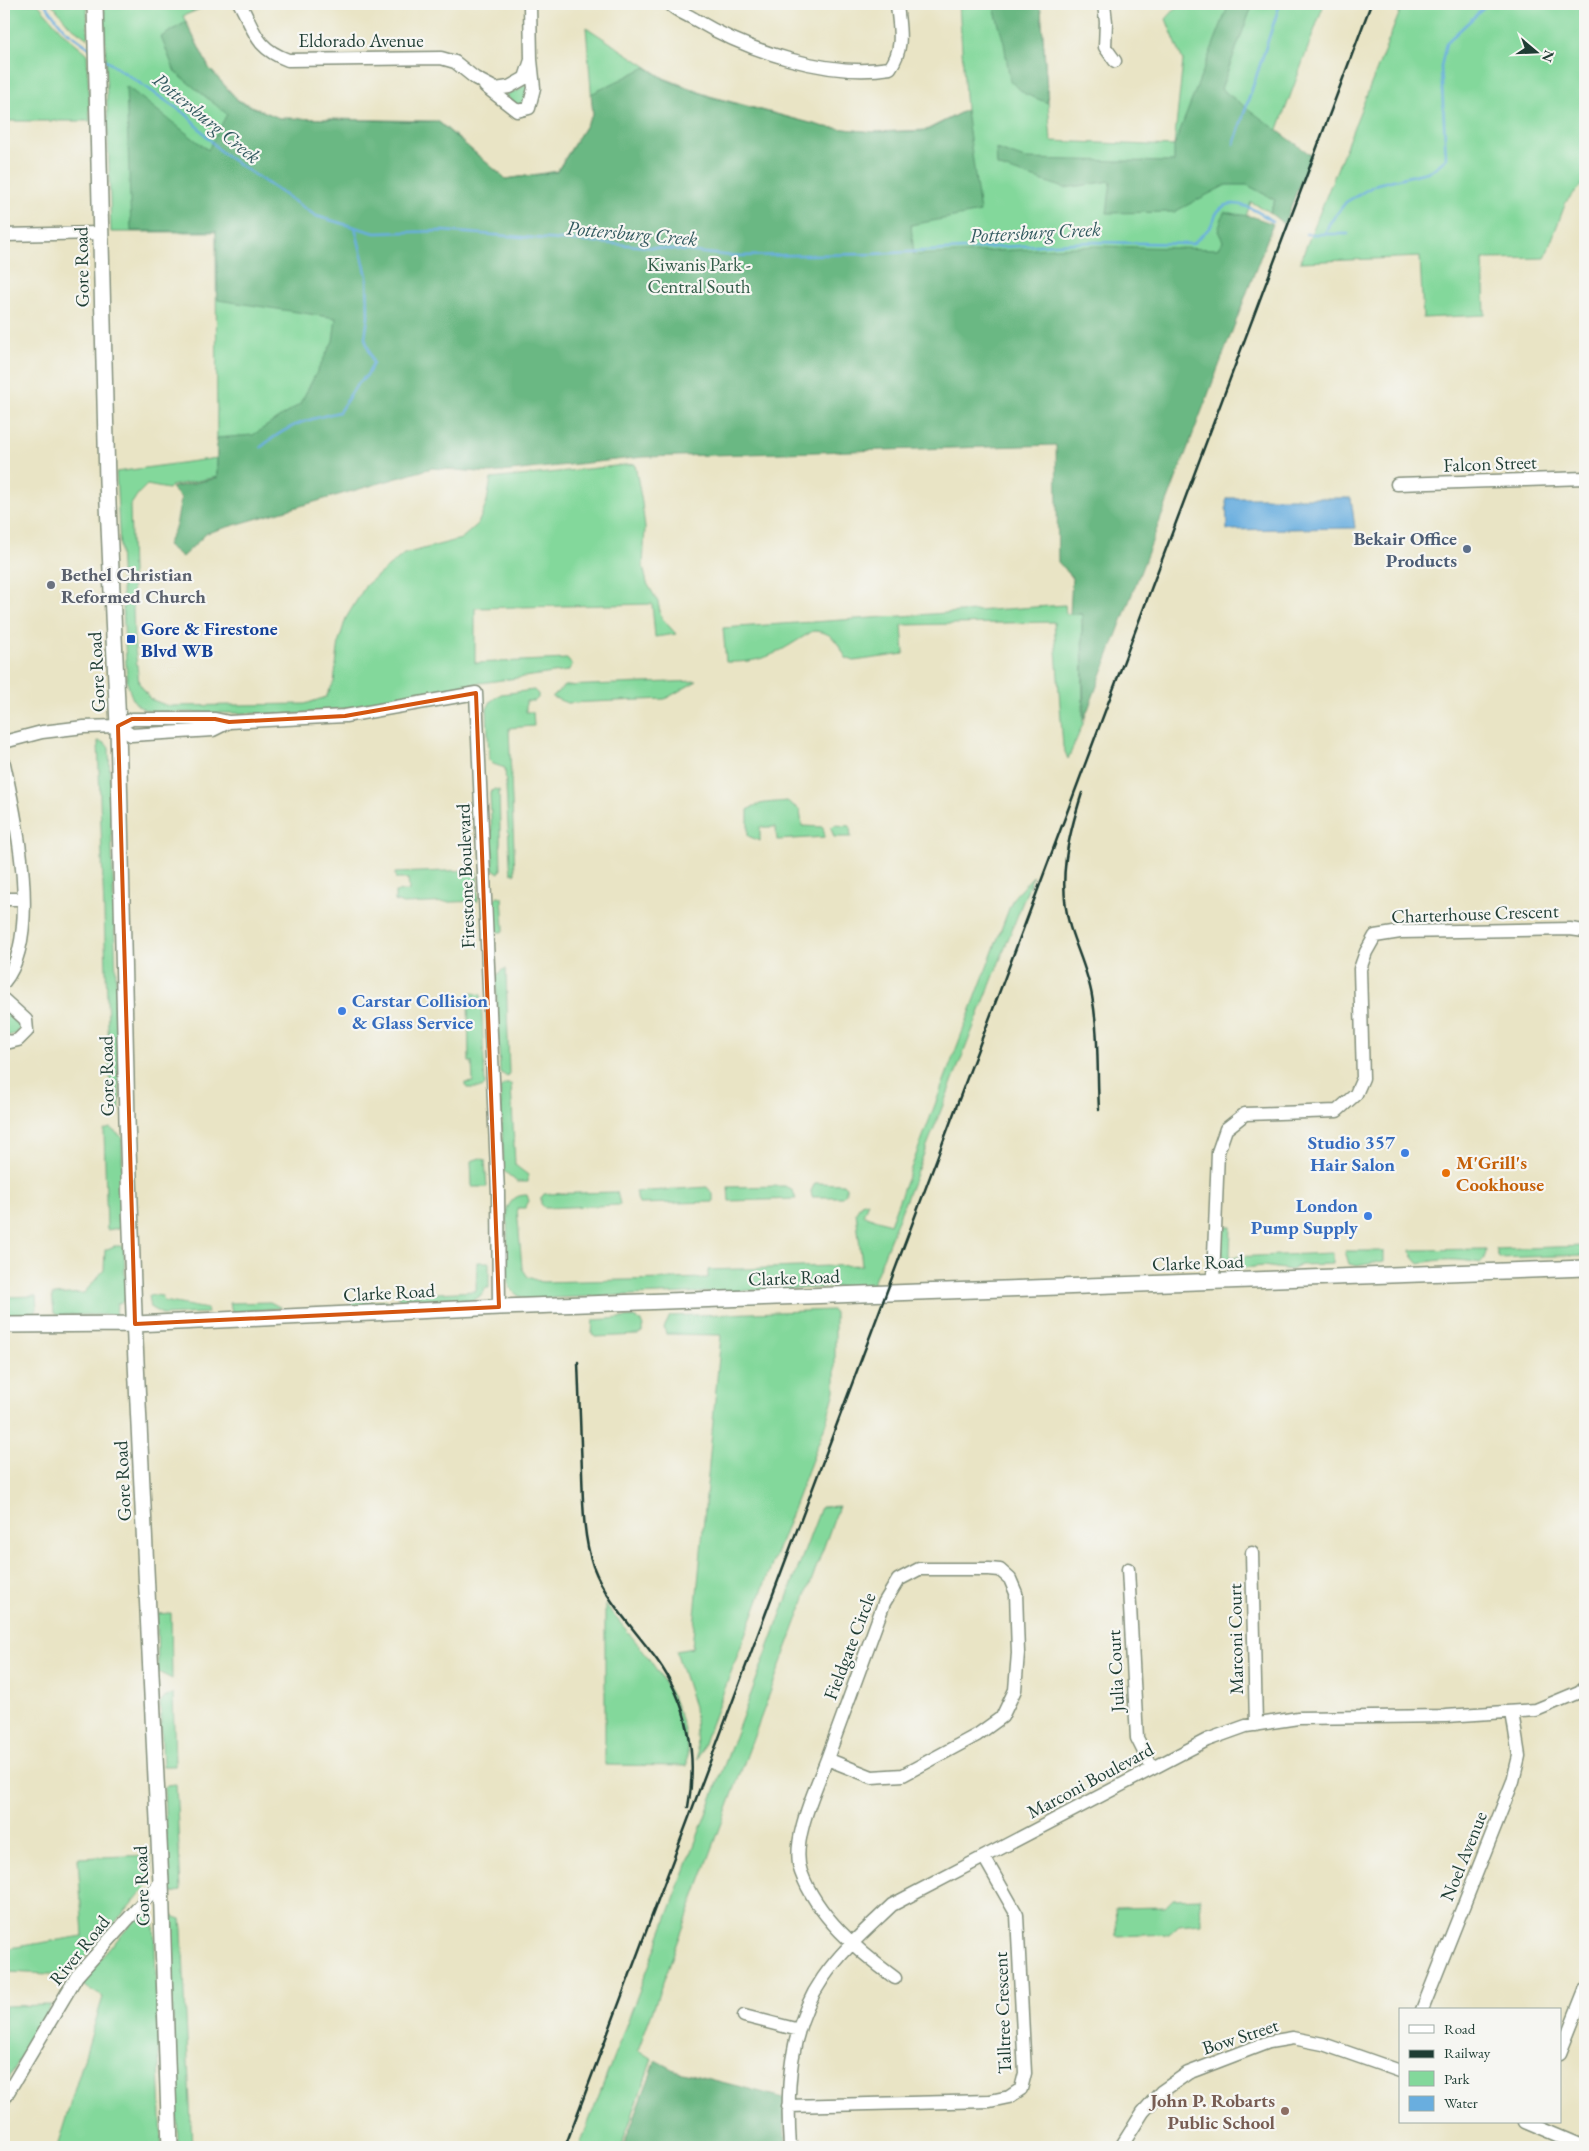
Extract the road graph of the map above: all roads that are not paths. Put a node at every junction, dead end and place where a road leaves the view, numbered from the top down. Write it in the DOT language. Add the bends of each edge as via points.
graph roads {
  1 [pos="95,4"];
  2 [pos="240,4"];
  3 [pos="530,4"];
  4 [pos="670,4"];
  5 [pos="897,4"];
  6 [pos="1104,4"];
  7 [pos="531,60"];
  8 [pos="1115,61"];
  9 [pos="475,78"];
  10 [pos="100,232"];
  11 [pos="4,235"];
  12 [pos="1585,478"];
  13 [pos="1397,484"];
  14 [pos="118,726"];
  15 [pos="4,742"];
  16 [pos="4,764"];
  17 [pos="23,898"];
  18 [pos="4,899"];
  19 [pos="1585,931"];
  20 [pos="4,982"];
  21 [pos="4,1000"];
  22 [pos="4,1040"];
  23 [pos="1585,1268"];
  24 [pos="1213,1281"];
  25 [pos="499,1307"];
  26 [pos="135,1324"];
  27 [pos="4,1325"];
  28 [pos="1252,1552"];
  29 [pos="1128,1569"];
  30 [pos="1585,1687"];
  31 [pos="1512,1712"];
  32 [pos="1256,1725"];
  33 [pos="827,1760"];
  34 [pos="1152,1768"];
  35 [pos="984,1857"];
  36 [pos="161,1882"];
  37 [pos="852,1943"];
  38 [pos="896,1978"];
  39 [pos="1585,1990"];
  40 [pos="1423,2008"];
  41 [pos="744,2016"];
  42 [pos="799,2030"];
  43 [pos="1562,2048"];
  44 [pos="1399,2070"];
  45 [pos="4,2099"];
  46 [pos="788,2106"];
  47 [pos="1532,2124"];
  48 [pos="170,2147"];
  49 [pos="790,2147"];
  50 [pos="1121,2147"];
  51 [pos="1584,2147"];
  1 -- 10 [label="main road, Gore Road"];
  2 -- 9 [label="street, Eldorado Avenue" via="257,40 273,54 288,60 441,58 455,62"];
  3 -- 7 [label="street"];
  4 -- 5 [label="street" via="710,29 769,53 828,67 872,71 890,68 897,57 900,44"];
  6 -- 8 [label="street" via="1105,47"];
  7 -- 9 [label="street, Eldorado Avenue" via="525,78 509,87 496,89"];
  7 -- 9 [label="street, Eldorado Avenue" via="534,88 529,108 517,111"];
  10 -- 11 [label="street"];
  10 -- 14 [label="main road, Gore Road" via="106,471"];
  12 -- 13 [label="street, Falcon Street"];
  14 -- 15 [label="street, Firestone Boulevard" via="50,731"];
  14 -- 25 [label="street, Firestone Boulevard" via="131,735 213,730 229,722 345,716 476,692 498,1193"];
  14 -- 26 [label="main road, Gore Road"];
  16 -- 17 [label="street" via="17,819"];
  17 -- 18 [label="street"];
  17 -- 20 [label="street" via="23,928 18,952"];
  19 -- 24 [label="street, Charterhouse Crescent" via="1400,932 1375,936 1360,969 1363,1078 1356,1094 1337,1110 1245,1114 1226,1129 1218,1152"];
  21 -- 22 [label="street" via="26,1020 27,1031 18,1040"];
  23 -- 24 [label="main road, Clarke Road"];
  24 -- 25 [label="main road, Clarke Road"];
  25 -- 26 [label="main road, Clarke Road"];
  26 -- 27 [label="main road, Clarke Road"];
  26 -- 36 [label="main road, Gore Road"];
  28 -- 32 [label="street, Marconi Court"];
  29 -- 34 [label="street, Julia Court" via="1137,1738"];
  30 -- 31 [label="street, Marconi Boulevard" via="1536,1710"];
  31 -- 32 [label="street, Marconi Boulevard" via="1298,1718"];
  31 -- 40 [label="street, Noel Avenue" via="1519,1756 1513,1781"];
  32 -- 34 [label="street, Marconi Boulevard" via="1207,1740"];
  33 -- 33 [label="street, Fieldgate Circle" via="884,1603 898,1580 919,1569 1000,1570 1010,1579 1016,1593 1018,1653 1015,1690 1002,1716 977,1735 903,1775 872,1777"];
  33 -- 37 [label="street, Fieldgate Circle" via="810,1801 801,1843 800,1870 817,1904"];
  34 -- 35 [label="street, Marconi Boulevard"];
  35 -- 37 [label="street, Marconi Boulevard" via="892,1905"];
  35 -- 46 [label="street, Talltree Crescent" via="1016,1915 1024,2073 1022,2089 1009,2097 990,2101"];
  36 -- 45 [label="street, River Road" via="77,1976"];
  36 -- 48 [label="main road, Gore Road"];
  37 -- 38 [label="street, Fieldgate Circle"];
  37 -- 42 [label="street, Marconi Boulevard" via="823,1978"];
  39 -- 43 [label="street"];
  41 -- 42 [label="street"];
  42 -- 46 [label="street, Marconi Boulevard" via="790,2073"];
  44 -- 50 [label="street, Bow Street" via="1323,2044 1293,2038 1269,2042 1188,2073 1161,2092 1143,2112"];
  46 -- 49 [label="street, Marconi Boulevard"];
  47 -- 51 [label="street"];
}
